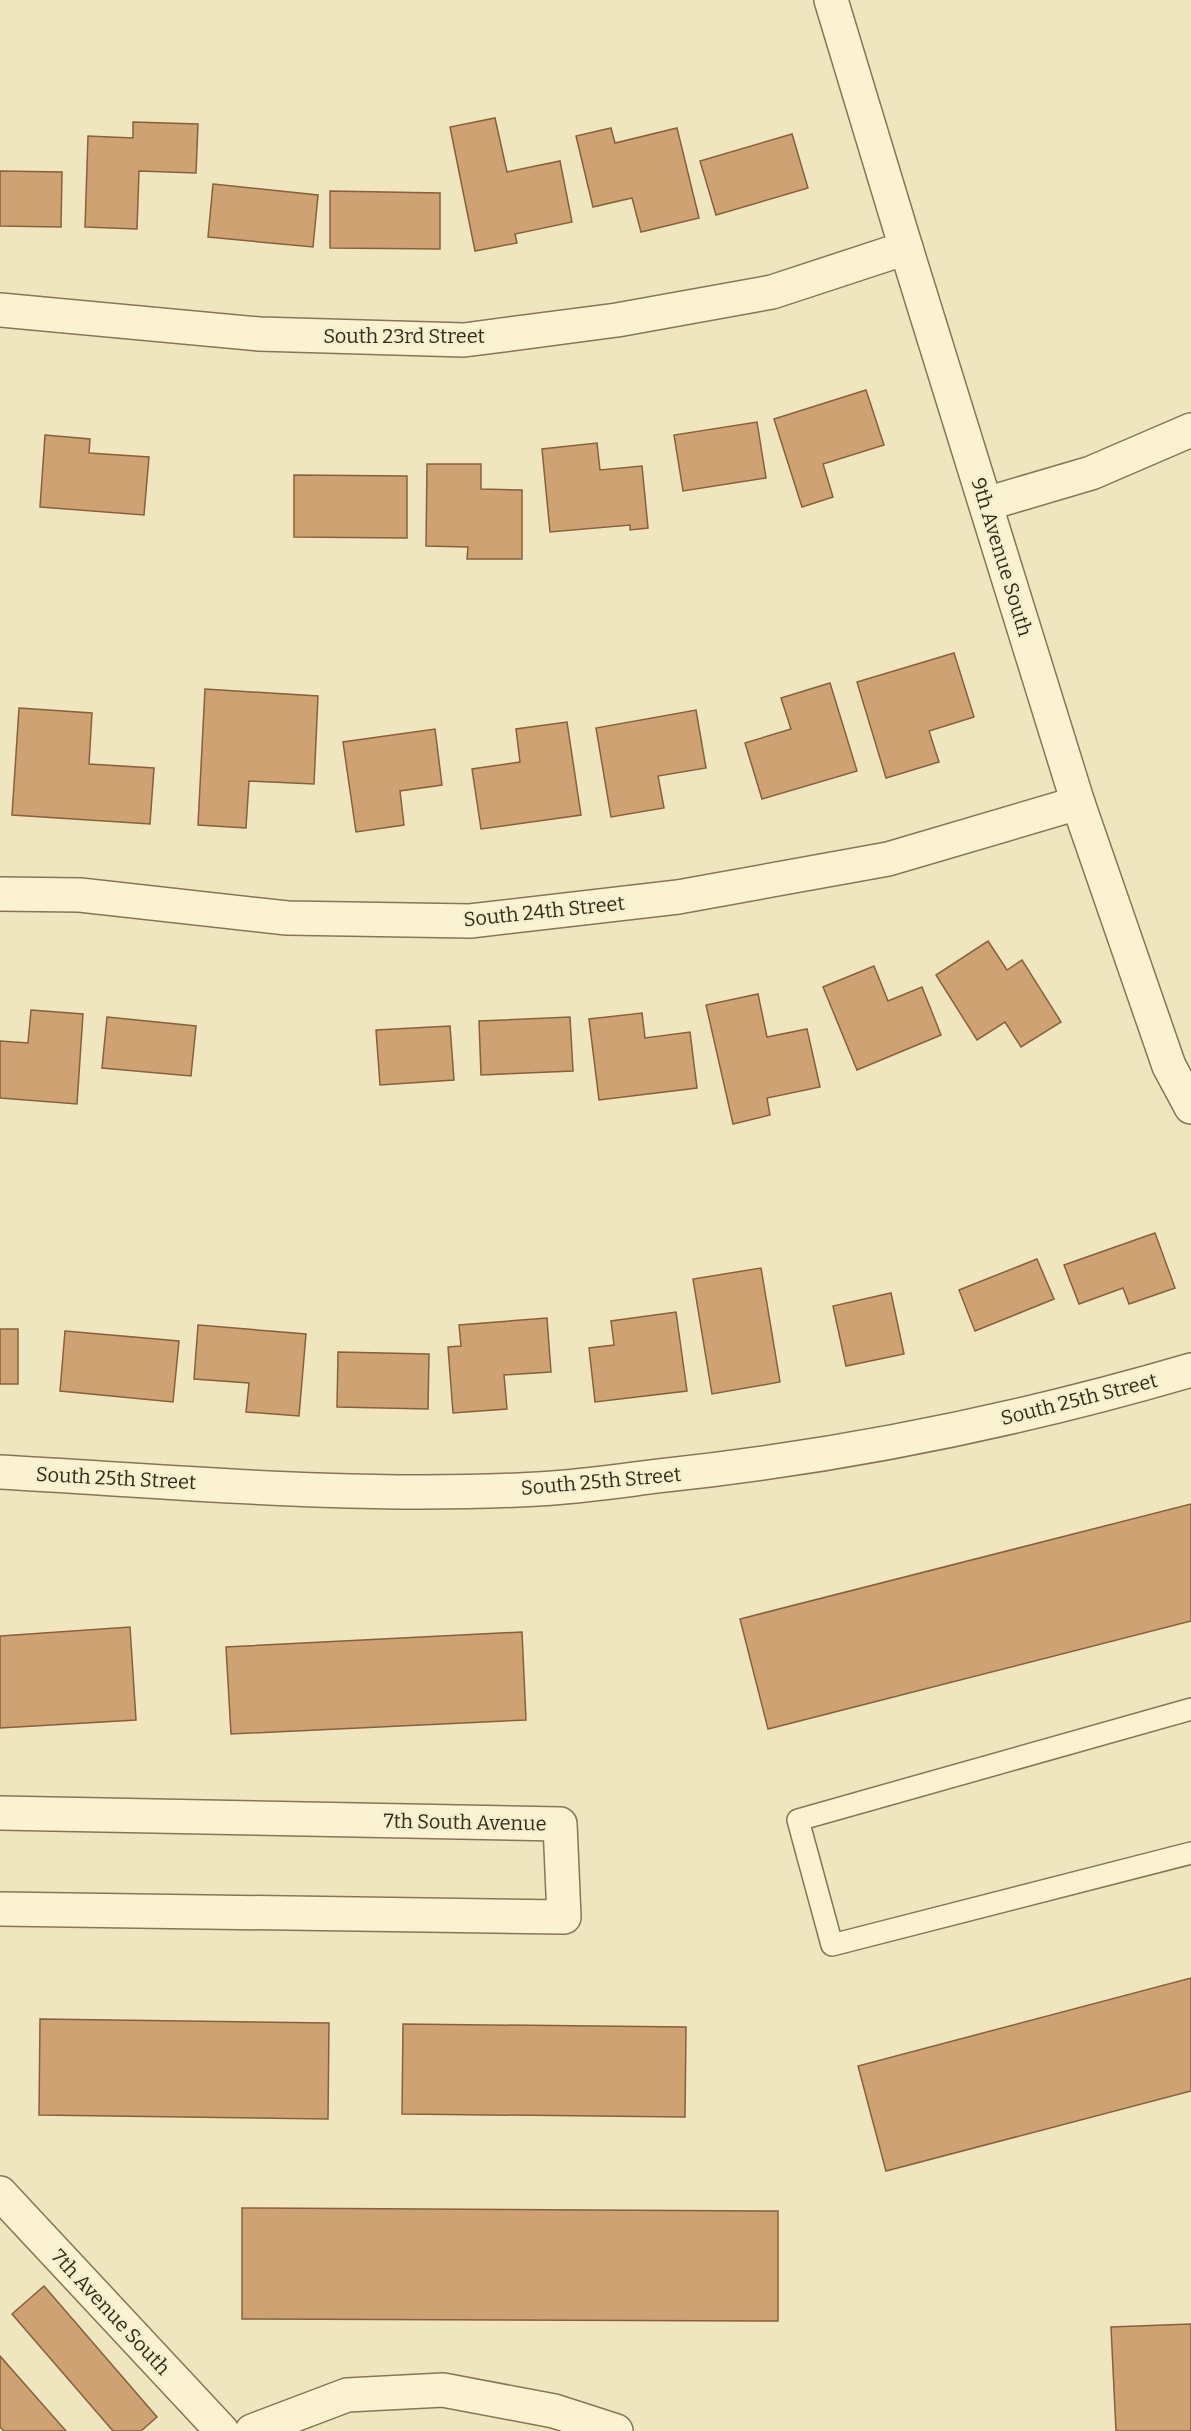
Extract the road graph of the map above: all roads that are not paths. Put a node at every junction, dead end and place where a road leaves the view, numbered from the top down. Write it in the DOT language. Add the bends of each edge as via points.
graph roads {
  1 [pos="831,0"];
  2 [pos="906,248"];
  3 [pos="0,310"];
  4 [pos="1191,430"];
  5 [pos="986,504"];
  6 [pos="1078,803"];
  7 [pos="0,894"];
  8 [pos="1180,1063"];
  9 [pos="1191,1107"];
  10 [pos="1191,1370"];
  11 [pos="0,1473"];
  12 [pos="1191,1709"];
  13 [pos="0,1813"];
  14 [pos="1191,1853"];
  15 [pos="0,1909"];
  16 [pos="0,2193"];
  17 [pos="222,2431"];
  18 [pos="252,2431"];
  19 [pos="616,2431"];
  1 -- 2 [label="street, 9th Avenue South"];
  2 -- 3 [label="street, South 23rd Street" via="772,292 617,320 464,340 259,334"];
  2 -- 5 [label="street, 9th Avenue South"];
  4 -- 5 [label="street" via="1091,473"];
  5 -- 6 [label="street, 9th Avenue South"];
  6 -- 7 [label="street, South 24th Street" via="888,859 678,897 470,921 287,918 80,895"];
  6 -- 8 [label="street, 9th Avenue South"];
  8 -- 9 [label="street, 9th Avenue South"];
  10 -- 11 [label="street, South 25th Street" via="1125,1390 921,1438 728,1469 540,1489 395,1492"];
  12 -- 14 [label="lane" via="798,1820 832,1945"];
  13 -- 15 [label="street, 7th South Avenue" via="560,1824 564,1917"];
  16 -- 17 [label="street, 7th Avenue South"];
  18 -- 19 [label="street" via="347,2395 443,2390 554,2411"];
}
